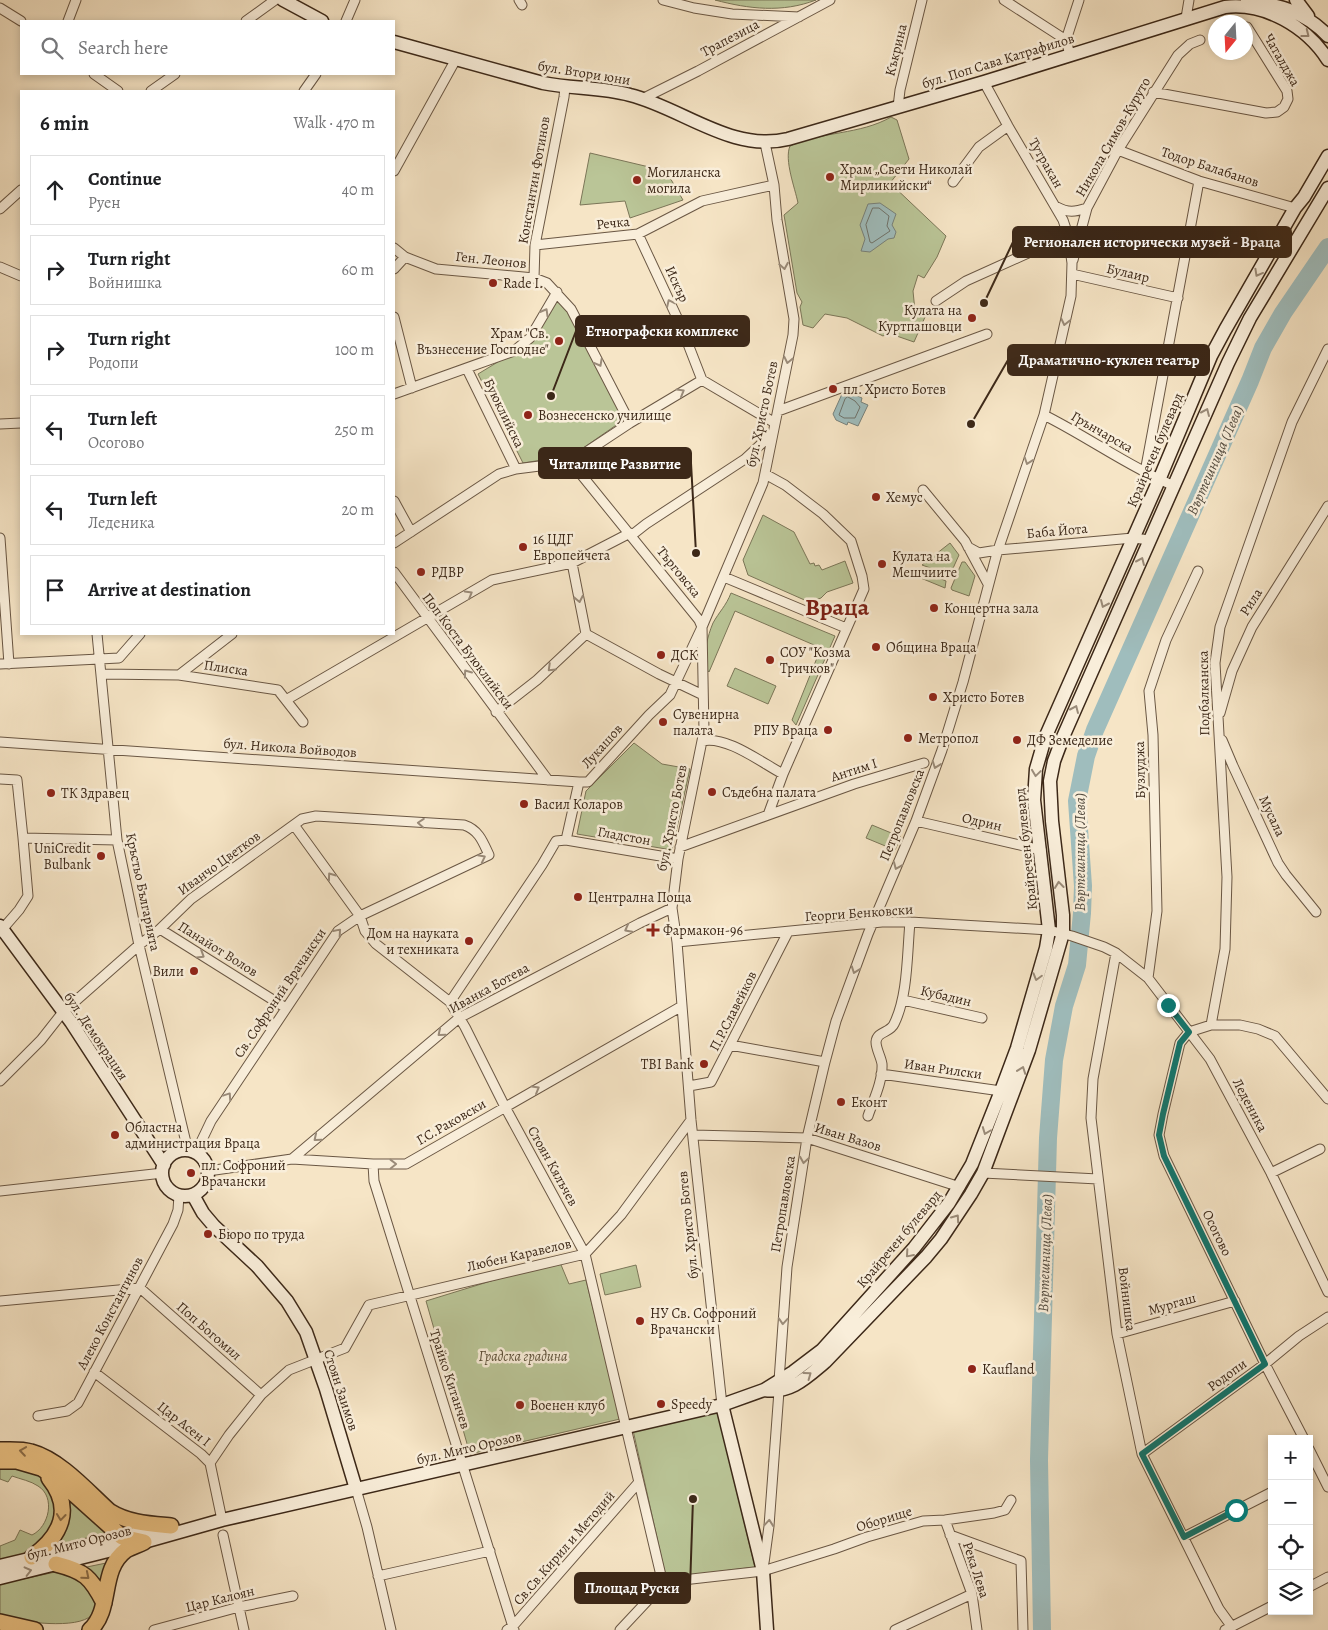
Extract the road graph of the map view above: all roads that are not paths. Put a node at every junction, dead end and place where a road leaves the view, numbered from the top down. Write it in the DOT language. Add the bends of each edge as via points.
graph roads {
  1 [pos="76,0"];
  2 [pos="275,0"];
  3 [pos="283,0"];
  4 [pos="355,0"];
  5 [pos="663,0"];
  6 [pos="830,0"];
  7 [pos="922,0"];
  8 [pos="1004,0"];
  9 [pos="1079,0"];
  10 [pos="1189,0"];
  11 [pos="1296,0"];
  12 [pos="1275,6"];
  13 [pos="0,8"];
  14 [pos="799,17"];
  15 [pos="1186,18"];
  16 [pos="20,20"];
  17 [pos="68,20"];
  18 [pos="247,20"];
  19 [pos="320,20"];
  20 [pos="346,20"];
  21 [pos="1314,24"];
  22 [pos="1253,36"];
  23 [pos="1328,36"];
  24 [pos="1066,40"];
  25 [pos="1200,40"];
  26 [pos="395,42"];
  27 [pos="1070,56"];
  28 [pos="456,59"];
  29 [pos="1328,60"];
  30 [pos="95,75"];
  31 [pos="174,75"];
  32 [pos="315,75"];
  33 [pos="984,82"];
  34 [pos="565,87"];
  35 [pos="117,90"];
  36 [pos="152,90"];
  37 [pos="305,90"];
  38 [pos="1153,92"];
  39 [pos="642,99"];
  40 [pos="898,107"];
  41 [pos="1008,126"];
  42 [pos="765,143"];
  43 [pos="1118,150"];
  44 [pos="1328,156"];
  45 [pos="395,169"];
  46 [pos="1199,181"];
  47 [pos="953,182"];
  48 [pos="774,185"];
  49 [pos="1328,188"];
  50 [pos="20,191"];
  51 [pos="1055,205"];
  52 [pos="1087,208"];
  53 [pos="1295,208"];
  54 [pos="0,209"];
  55 [pos="638,234"];
  56 [pos="1068,235"];
  57 [pos="535,245"];
  58 [pos="395,249"];
  59 [pos="405,257"];
  60 [pos="1072,262"];
  61 [pos="0,267"];
  62 [pos="395,267"];
  63 [pos="1072,274"];
  64 [pos="20,276"];
  65 [pos="534,278"];
  66 [pos="556,292"];
  67 [pos="1178,298"];
  68 [pos="936,301"];
  69 [pos="395,322"];
  70 [pos="987,334"];
  71 [pos="1328,349"];
  72 [pos="467,369"];
  73 [pos="702,380"];
  74 [pos="412,388"];
  75 [pos="395,394"];
  76 [pos="778,411"];
  77 [pos="1044,415"];
  78 [pos="20,423"];
  79 [pos="630,423"];
  80 [pos="775,423"];
  81 [pos="0,424"];
  82 [pos="773,434"];
  83 [pos="571,462"];
  84 [pos="516,469"];
  85 [pos="1145,472"];
  86 [pos="765,474"];
  87 [pos="1159,480"];
  88 [pos="1174,486"];
  89 [pos="923,490"];
  90 [pos="395,503"];
  91 [pos="1328,506"];
  92 [pos="411,532"];
  93 [pos="631,534"];
  94 [pos="0,538"];
  95 [pos="1133,538"];
  96 [pos="1150,540"];
  97 [pos="395,542"];
  98 [pos="968,547"];
  99 [pos="998,550"];
  100 [pos="572,563"];
  101 [pos="1198,571"];
  102 [pos="395,573"];
  103 [pos="724,577"];
  104 [pos="988,584"];
  105 [pos="427,618"];
  106 [pos="702,627"];
  107 [pos="846,628"];
  108 [pos="586,634"];
  109 [pos="97,635"];
  110 [pos="139,635"];
  111 [pos="231,635"];
  112 [pos="119,658"];
  113 [pos="100,659"];
  114 [pos="4,664"];
  115 [pos="102,674"];
  116 [pos="179,675"];
  117 [pos="676,682"];
  118 [pos="703,695"];
  119 [pos="286,700"];
  120 [pos="496,712"];
  121 [pos="303,722"];
  122 [pos="1218,723"];
  123 [pos="702,741"];
  124 [pos="0,742"];
  125 [pos="108,750"];
  126 [pos="924,762"];
  127 [pos="783,774"];
  128 [pos="0,779"];
  129 [pos="548,780"];
  130 [pos="579,782"];
  131 [pos="768,815"];
  132 [pos="916,821"];
  133 [pos="294,825"];
  134 [pos="23,838"];
  135 [pos="482,839"];
  136 [pos="117,840"];
  137 [pos="566,840"];
  138 [pos="680,847"];
  139 [pos="1041,850"];
  140 [pos="678,859"];
  141 [pos="672,908"];
  142 [pos="1316,912"];
  143 [pos="360,916"];
  144 [pos="910,922"];
  145 [pos="873,924"];
  146 [pos="1,929"];
  147 [pos="160,929"];
  148 [pos="1049,930"];
  149 [pos="788,932"];
  150 [pos="1067,934"];
  151 [pos="677,942"];
  152 [pos="139,945"];
  153 [pos="1104,947"];
  154 [pos="1116,953"];
  155 [pos="1148,978"];
  156 [pos="903,1000"];
  157 [pos="450,1002"];
  158 [pos="682,1006"];
  159 [pos="286,1008"];
  160 [pos="64,1012"];
  161 [pos="459,1018"];
  162 [pos="982,1018"];
  163 [pos="1211,1025"];
  164 [pos="1189,1032"];
  165 [pos="730,1046"];
  166 [pos="825,1062"];
  167 [pos="881,1074"];
  168 [pos="0,1081"];
  169 [pos="689,1086"];
  170 [pos="1001,1092"];
  171 [pos="1328,1099"];
  172 [pos="505,1107"];
  173 [pos="868,1116"];
  174 [pos="691,1120"];
  175 [pos="693,1135"];
  176 [pos="807,1138"];
  177 [pos="1320,1149"];
  178 [pos="193,1152"];
  179 [pos="292,1159"];
  180 [pos="373,1164"];
  181 [pos="163,1169"];
  182 [pos="208,1171"];
  183 [pos="983,1173"];
  184 [pos="1271,1173"];
  185 [pos="1098,1180"];
  186 [pos="960,1187"];
  187 [pos="0,1191"];
  188 [pos="179,1195"];
  189 [pos="193,1195"];
  190 [pos="585,1254"];
  191 [pos="140,1288"];
  192 [pos="1328,1292"];
  193 [pos="409,1296"];
  194 [pos="0,1301"];
  195 [pos="1235,1301"];
  196 [pos="1328,1317"];
  197 [pos="1117,1334"];
  198 [pos="316,1360"];
  199 [pos="1265,1364"];
  200 [pos="94,1372"];
  201 [pos="779,1386"];
  202 [pos="261,1395"];
  203 [pos="722,1405"];
  204 [pos="38,1416"];
  205 [pos="625,1427"];
  206 [pos="1302,1435"];
  207 [pos="0,1450"];
  208 [pos="1142,1454"];
  209 [pos="1313,1457"];
  210 [pos="0,1461"];
  211 [pos="210,1463"];
  212 [pos="29,1464"];
  213 [pos="463,1464"];
  214 [pos="1319,1468"];
  215 [pos="1313,1470"];
  216 [pos="639,1482"];
  217 [pos="1328,1487"];
  218 [pos="356,1489"];
  219 [pos="1268,1494"];
  220 [pos="1011,1500"];
  221 [pos="222,1520"];
  222 [pos="944,1520"];
  223 [pos="171,1526"];
  224 [pos="222,1535"];
  225 [pos="950,1535"];
  226 [pos="122,1537"];
  227 [pos="1184,1537"];
  228 [pos="144,1542"];
  229 [pos="490,1551"];
  230 [pos="32,1557"];
  231 [pos="56,1564"];
  232 [pos="0,1566"];
  233 [pos="763,1571"];
  234 [pos="378,1576"];
  235 [pos="1328,1577"];
  236 [pos="0,1578"];
  237 [pos="663,1584"];
  238 [pos="1313,1584"];
  239 [pos="972,1594"];
  240 [pos="293,1596"];
  241 [pos="104,1603"];
  242 [pos="239,1607"];
  243 [pos="1268,1608"];
  244 [pos="0,1622"];
  245 [pos="908,1628"];
  246 [pos="1228,1628"];
  247 [pos="512,1629"];
  248 [pos="35,1630"];
  249 [pos="90,1630"];
  250 [pos="154,1630"];
  251 [pos="244,1630"];
  252 [pos="391,1630"];
  253 [pos="620,1630"];
  254 [pos="767,1630"];
  255 [pos="895,1630"];
  256 [pos="977,1630"];
  257 [pos="1023,1630"];
  1 -- 17 [label="street"];
  2 -- 18 [label="street"];
  3 -- 19 [label="street"];
  4 -- 20 [label="street"];
  5 -- 14 [label="street" via="732,14"];
  6 -- 14 [label="street, Трапезица"];
  7 -- 40 [label="street, Къкрина"];
  8 -- 24 [label="street"];
  9 -- 24 [label="street"];
  10 -- 15 [label="street"];
  11 -- 21 [label="street"];
  12 -- 15 [label="street, бул. Поп Сава Катрафилов" via="1254,3 1218,8"];
  12 -- 21 [label="street" via="1298,13"];
  12 -- 29 [label="street, one-way" via="1314,41"];
  13 -- 16 [label="street"];
  14 -- 39 [label="street, Трапезица"];
  15 -- 27 [label="street, бул. Поп Сава Катрафилов"];
  21 -- 23 [label="street"];
  22 -- 38 [label="street, Чаталджа" via="1287,90 1284,108 1277,112 1252,111"];
  24 -- 27 [label="street"];
  25 -- 38 [label="street, Никола Симов-Куруто" via="1178,54"];
  26 -- 28 [label="street, бул. Втори юни"];
  27 -- 33 [label="street, бул. Поп Сава Катрафилов"];
  28 -- 34 [label="street, бул. Втори юни"];
  28 -- 45 [label="street"];
  30 -- 35 [label="street"];
  31 -- 36 [label="street"];
  32 -- 37 [label="street"];
  33 -- 40 [label="street, бул. Поп Сава Катрафилов"];
  33 -- 41 [label="street, Тутракан"];
  34 -- 39 [label="street, бул. Втори юни" via="609,90"];
  34 -- 57 [label="street, Константин Фотинов"];
  38 -- 43 [label="street, Никола Симов-Куруто"];
  39 -- 42 [label="street, бул. Втори юни" via="729,136"];
  40 -- 42 [label="street, бул. Поп Сава Катрафилов"];
  41 -- 47 [label="street" via="979,147"];
  41 -- 51 [label="street, Тутракан"];
  42 -- 48 [label="street, бул. Христо Ботев"];
  43 -- 46 [label="street, Тодор Балабанов"];
  43 -- 52 [label="street, Никола Симов-Куруто"];
  44 -- 53 [label="street, Крайречен булевард"];
  46 -- 53 [label="street, Тодор Балабанов"];
  46 -- 67 [label="street"];
  48 -- 55 [label="street, Речка" via="702,201"];
  48 -- 76 [label="street, бул. Христо Ботев, one-way" via="794,319"];
  88 -- 49 [label="street, Крайречен булевард, one-way" via="1238,341"];
  50 -- 54 [label="street"];
  51 -- 52 [label="street" via="1066,212"];
  51 -- 56 [label="street, Тутракан"];
  52 -- 60 [label="street, Никола Симов-Куруто"];
  53 -- 87 [label="street, Крайречен булевард, one-way" via="1211,356"];
  55 -- 57 [label="street, Речка"];
  73 -- 55 [label="street, Искър, one-way"];
  56 -- 60 [label="street, Тутракан"];
  56 -- 68 [label="street" via="966,281"];
  57 -- 65 [label="street, Константин Фотинов"];
  58 -- 59 [label="street, Ген. Леонов"];
  59 -- 62 [label="street"];
  59 -- 65 [label="street, Ген. Леонов" via="436,269"];
  60 -- 63 [label="street, Петропавловска"];
  61 -- 64 [label="street"];
  63 -- 67 [label="street, Булаир"];
  63 -- 77 [label="street, Петропавловска, one-way" via="1071,296"];
  65 -- 66 [label="street, Ген. Леонов" via="547,283"];
  72 -- 66 [label="street, one-way" via="514,351 530,338"];
  66 -- 79 [label="street, Ген. Леонов, one-way" via="571,309"];
  67 -- 85 [label="street"];
  69 -- 74 [label="street"];
  70 -- 76 [label="street"];
  71 -- 122 [label="street, Подбалканска" via="1292,422 1220,627 1215,663"];
  72 -- 74 [label="street"];
  72 -- 84 [label="street, Буюклийска"];
  79 -- 73 [label="street, one-way"];
  73 -- 80 [label="street"];
  74 -- 75 [label="street"];
  76 -- 80 [label="street, бул. Христо Ботев"];
  77 -- 85 [label="street, Грънчарска"];
  77 -- 99 [label="street, Петропавловска, one-way"];
  78 -- 81 [label="street"];
  79 -- 83 [label="street"];
  80 -- 82 [label="street, бул. Христо Ботев"];
  82 -- 86 [label="street, бул. Христо Ботев"];
  82 -- 93 [label="street" via="745,459"];
  83 -- 84 [label="street"];
  83 -- 93 [label="street, Търговска"];
  84 -- 92 [label="street" via="499,474"];
  85 -- 87 [label="street, Грънчарска"];
  86 -- 103 [label="street, бул. Христо Ботев"];
  86 -- 107 [label="street" via="823,514 851,541 864,589"];
  87 -- 88 [label="street, Грънчарска"];
  87 -- 95 [label="street, Крайречен булевард"];
  88 -- 96 [label="street, Крайречен булевард"];
  89 -- 98 [label="street"];
  90 -- 92 [label="street"];
  91 -- 122 [label="street, Рила" via="1252,627 1232,671"];
  92 -- 97 [label="street"];
  93 -- 100 [label="street"];
  93 -- 106 [label="street, Търговска"];
  94 -- 114 [label="street"];
  95 -- 96 [label="street, Баба Йота"];
  95 -- 99 [label="street, Баба Йота"];
  95 -- 139 [label="street, Крайречен булевард, one-way" via="1040,753 1034,800"];
  150 -- 96 [label="street, Крайречен булевард, one-way" via="1052,821 1050,781 1054,762"];
  98 -- 99 [label="street, Баба Йота" via="979,553"];
  98 -- 104 [label="street"];
  99 -- 104 [label="street, Петропавловска"];
  105 -- 100 [label="street, one-way" via="492,580"];
  100 -- 108 [label="street, one-way"];
  101 -- 155 [label="street, Бузлуджа" via="1166,640 1149,691 1157,911"];
  102 -- 105 [label="street, Поп Коста Буюклийски"];
  103 -- 106 [label="street, бул. Христо Ботев"];
  103 -- 107 [label="street"];
  104 -- 132 [label="street, Петропавловска, one-way" via="964,682"];
  105 -- 119 [label="street"];
  120 -- 105 [label="street, Поп Коста Буюклийски, one-way"];
  106 -- 117 [label="street, Лукашов"];
  106 -- 118 [label="street, бул. Христо Ботев"];
  107 -- 127 [label="street"];
  108 -- 117 [label="street"];
  108 -- 120 [label="street, one-way" via="538,680"];
  109 -- 113 [label="street, Кръстьо Българията"];
  110 -- 112 [label="street"];
  111 -- 116 [label="street"];
  112 -- 113 [label="street"];
  112 -- 115 [label="street"];
  113 -- 114 [label="street"];
  113 -- 115 [label="street, Кръстьо Българията"];
  115 -- 116 [label="street, Плиска"];
  115 -- 125 [label="street, Кръстьо Българията"];
  116 -- 119 [label="street, Плиска" via="278,690"];
  117 -- 118 [label="street"];
  117 -- 130 [label="street, Лукашов" via="670,695 588,782"];
  118 -- 123 [label="street, бул. Христо Ботев"];
  119 -- 121 [label="street, Плиска"];
  120 -- 129 [label="street, Поп Коста Буюклийски"];
  122 -- 142 [label="street, Мусала" via="1227,753 1278,863"];
  122 -- 163 [label="street, Подбалканска" via="1227,877 1225,949"];
  123 -- 127 [label="street" via="710,739 729,744"];
  123 -- 138 [label="street, бул. Христо Ботев"];
  124 -- 125 [label="street, бул. Никола Войводов"];
  125 -- 129 [label="street, бул. Никола Войводов"];
  125 -- 136 [label="street, Кръстьо Българията"];
  126 -- 131 [label="street, Антим I"];
  127 -- 131 [label="street"];
  128 -- 134 [label="street" via="16,780"];
  129 -- 130 [label="street, бул. Никола Войводов"];
  130 -- 137 [label="street, Лукашов"];
  131 -- 138 [label="street, Антим I"];
  132 -- 139 [label="street, Одрин"];
  132 -- 145 [label="street, Петропавловска, one-way"];
  135 -- 133 [label="street, Иванчо Цветков, one-way" via="472,828 464,825 316,816"];
  143 -- 133 [label="street, Стоян Кялъчев, one-way"];
  133 -- 147 [label="street, Иванчо Цветков" via="191,899"];
  134 -- 136 [label="street"];
  134 -- 146 [label="street" via="28,896"];
  143 -- 135 [label="street, Св. Софроний Врачански, one-way" via="489,855"];
  136 -- 152 [label="street, Кръстьо Българията"];
  137 -- 140 [label="street, Гладстон"];
  137 -- 157 [label="street" via="556,841"];
  138 -- 140 [label="street, бул. Христо Ботев"];
  139 -- 148 [label="street, Крайречен булевард"];
  140 -- 141 [label="street, бул. Христо Ботев"];
  141 -- 151 [label="street, бул. Христо Ботев"];
  141 -- 161 [label="street, Иванка Ботева, one-way"];
  143 -- 157 [label="street, Стоян Кялъчев" via="365,932 376,944"];
  159 -- 143 [label="street, Св. Софроний Врачански, one-way" via="338,931"];
  144 -- 145 [label="street, Георги Бенковски"];
  144 -- 148 [label="street, Георги Бенковски"];
  144 -- 156 [label="street"];
  145 -- 149 [label="street, Георги Бенковски"];
  145 -- 166 [label="street, Петропавловска, one-way" via="836,1021"];
  146 -- 160 [label="street, бул. Демокрация"];
  147 -- 152 [label="street, Иванчо Цветков"];
  147 -- 159 [label="street, Панайот Волов, one-way"];
  148 -- 150 [label="street, Георги Бенковски"];
  148 -- 170 [label="street, Крайречен булевард, one-way" via="1017,1048"];
  149 -- 151 [label="street, Георги Бенковски"];
  149 -- 165 [label="street, П.Р.Славейков"];
  150 -- 153 [label="street, Георги Бенковски"];
  183 -- 150 [label="street, Крайречен булевард, one-way" via="1029,1050"];
  151 -- 158 [label="street, бул. Христо Ботев"];
  152 -- 160 [label="street, Иванчо Цветков"];
  152 -- 178 [label="street, Кръстьо Българията"];
  153 -- 154 [label="street, Леденика"];
  154 -- 155 [label="street, Леденика"];
  154 -- 185 [label="street, Войнишка" via="1093,1079 1091,1118"];
  155 -- 164 [label="street, Леденика"];
  156 -- 162 [label="street, Кубадин"];
  156 -- 167 [label="street" via="895,1024 880,1034 876,1042"];
  157 -- 161 [label="street, Стоян Кялъчев"];
  158 -- 169 [label="street, бул. Христо Ботев"];
  172 -- 158 [label="street, Г.С.Раковски, one-way"];
  178 -- 159 [label="street, Св. Софроний Врачански, one-way"];
  160 -- 168 [label="street, Иванчо Цветков"];
  160 -- 181 [label="street, бул. Демокрация"];
  161 -- 172 [label="street, Стоян Кялъчев"];
  161 -- 179 [label="street, Иванка Ботева, one-way"];
  163 -- 164 [label="street"];
  163 -- 171 [label="street" via="1240,1025 1275,1036"];
  164 -- 184 [label="street, Леденика" via="1210,1058"];
  164 -- 195 [label="street, Осогово" via="1180,1043 1159,1135 1164,1156"];
  165 -- 166 [label="street"];
  165 -- 169 [label="street, П.Р.Славейков" via="711,1082"];
  166 -- 176 [label="street, Петропавловска"];
  167 -- 170 [label="street, Иван Рилски"];
  167 -- 173 [label="street"];
  169 -- 174 [label="street, бул. Христо Ботев"];
  170 -- 186 [label="street, Крайречен булевард, one-way"];
  180 -- 172 [label="street, Г.С.Раковски, one-way" via="406,1164"];
  172 -- 190 [label="street, Стоян Кялъчев"];
  174 -- 175 [label="street, бул. Христо Ботев"];
  174 -- 190 [label="street, Любен Каравелов" via="620,1215"];
  175 -- 176 [label="street, Иван Вазов"];
  175 -- 203 [label="street, бул. Христо Ботев"];
  176 -- 186 [label="street, Иван Вазов"];
  176 -- 201 [label="street, Петропавловска, one-way" via="787,1267"];
  177 -- 184 [label="street"];
  178 -- 181 [label="street" via="182,1151 172,1155"];
  178 -- 182 [label="street"];
  179 -- 180 [label="street, Г.С.Раковски"];
  179 -- 182 [label="street, Г.С.Раковски"];
  180 -- 193 [label="street, Трайко Китанчев" via="374,1181"];
  181 -- 187 [label="street"];
  181 -- 188 [label="street" via="167,1187"];
  182 -- 189 [label="street" via="203,1188"];
  183 -- 185 [label="street"];
  201 -- 183 [label="street, Крайречен булевард, one-way" via="796,1384 825,1362 926,1256 958,1214"];
  184 -- 192 [label="street, Леденика"];
  185 -- 197 [label="street, Войнишка"];
  186 -- 201 [label="street, Крайречен булевард, one-way" via="928,1232 834,1338"];
  188 -- 189 [label="street"];
  188 -- 191 [label="street, Алеко Константинов" via="173,1224"];
  189 -- 198 [label="street, Стоян Заимов" via="202,1213 257,1266 287,1301 306,1332"];
  190 -- 193 [label="street, Любен Каравелов"];
  190 -- 205 [label="street, Стоян Кялъчев"];
  191 -- 194 [label="street"];
  191 -- 200 [label="street, Алеко Константинов"];
  191 -- 202 [label="street, Поп Богомил"];
  193 -- 198 [label="street, Любен Каравелов" via="369,1305 345,1348"];
  193 -- 213 [label="street, Трайко Китанчев"];
  195 -- 197 [label="street, Мургаш"];
  195 -- 199 [label="street, Осогово"];
  196 -- 199 [label="street, Родопи"];
  197 -- 208 [label="street, Войнишка"];
  198 -- 202 [label="street, Любен Каравелов" via="289,1370"];
  198 -- 218 [label="street, Стоян Заимов"];
  199 -- 206 [label="street, Осогово"];
  199 -- 208 [label="street, Родопи"];
  200 -- 204 [label="street, Алеко Константинов" via="78,1403 67,1412"];
  200 -- 211 [label="street, Цар Асен I"];
  201 -- 203 [label="street"];
  233 -- 201 [label="street, Петропавловска, one-way"];
  202 -- 211 [label="street, Любен Каравелов"];
  203 -- 205 [label="street, бул. Мито Орозов"];
  203 -- 233 [label="street, бул. Христо Ботев"];
  205 -- 213 [label="street, бул. Мито Орозов"];
  205 -- 216 [label="street, Стоян Кялъчев"];
  223 -- 207 [label="main road, one-way" via="117,1516 49,1459 30,1452"];
  208 -- 227 [label="street, Войнишка"];
  209 -- 214 [label="street"];
  210 -- 212 [label="main road"];
  211 -- 221 [label="street, Цар Асен I"];
  212 -- 226 [label="main road" via="55,1477"];
  212 -- 230 [label="main road, one-way" via="44,1473 56,1487 62,1512 56,1535"];
  213 -- 218 [label="street, бул. Мито Орозов"];
  213 -- 229 [label="street, Трайко Китанчев"];
  214 -- 215 [label="street"];
  214 -- 217 [label="street"];
  216 -- 237 [label="street, Стоян Кялъчев"];
  216 -- 247 [label="street, Св.Св.Кирил и Методий"];
  218 -- 221 [label="street, бул. Мито Орозов"];
  218 -- 234 [label="street, Стоян Заимов"];
  219 -- 227 [label="street"];
  220 -- 222 [label="street, Оборище" via="1005,1510"];
  221 -- 223 [label="street, бул. Мито Орозов"];
  221 -- 228 [label="street, бул. Мито Орозов"];
  222 -- 225 [label="street, Река Лева"];
  222 -- 233 [label="street, Оборище" via="923,1521"];
  223 -- 226 [label="street, бул. Мито Орозов"];
  224 -- 242 [label="street"];
  225 -- 239 [label="street, Река Лева"];
  225 -- 257 [label="street" via="1021,1561"];
  226 -- 228 [label="main road"];
  226 -- 230 [label="street, бул. Мито Орозов"];
  227 -- 246 [label="street, Войнишка"];
  228 -- 231 [label="street, бул. Мито Орозов"];
  228 -- 241 [label="main road" via="128,1549 117,1560 110,1573"];
  229 -- 234 [label="street"];
  229 -- 247 [label="street, Трайко Китанчев"];
  230 -- 232 [label="street, бул. Мито Орозов"];
  236 -- 231 [label="street, бул. Мито Орозов, one-way"];
  231 -- 241 [label="main road, one-way" via="81,1572 92,1582"];
  233 -- 237 [label="street, Оборище"];
  233 -- 254 [label="street, бул. Христо Ботев"];
  234 -- 252 [label="street, Стоян Заимов"];
  235 -- 238 [label="street"];
  237 -- 253 [label="street"];
  239 -- 245 [label="street"];
  239 -- 256 [label="street, Река Лева"];
  240 -- 242 [label="street, Цар Калоян"];
  241 -- 249 [label="main road" via="99,1620"];
  242 -- 250 [label="street, Цар Калоян"];
  242 -- 251 [label="street"];
  243 -- 246 [label="street"];
  244 -- 248 [label="main road"];
  245 -- 255 [label="street"];
}
